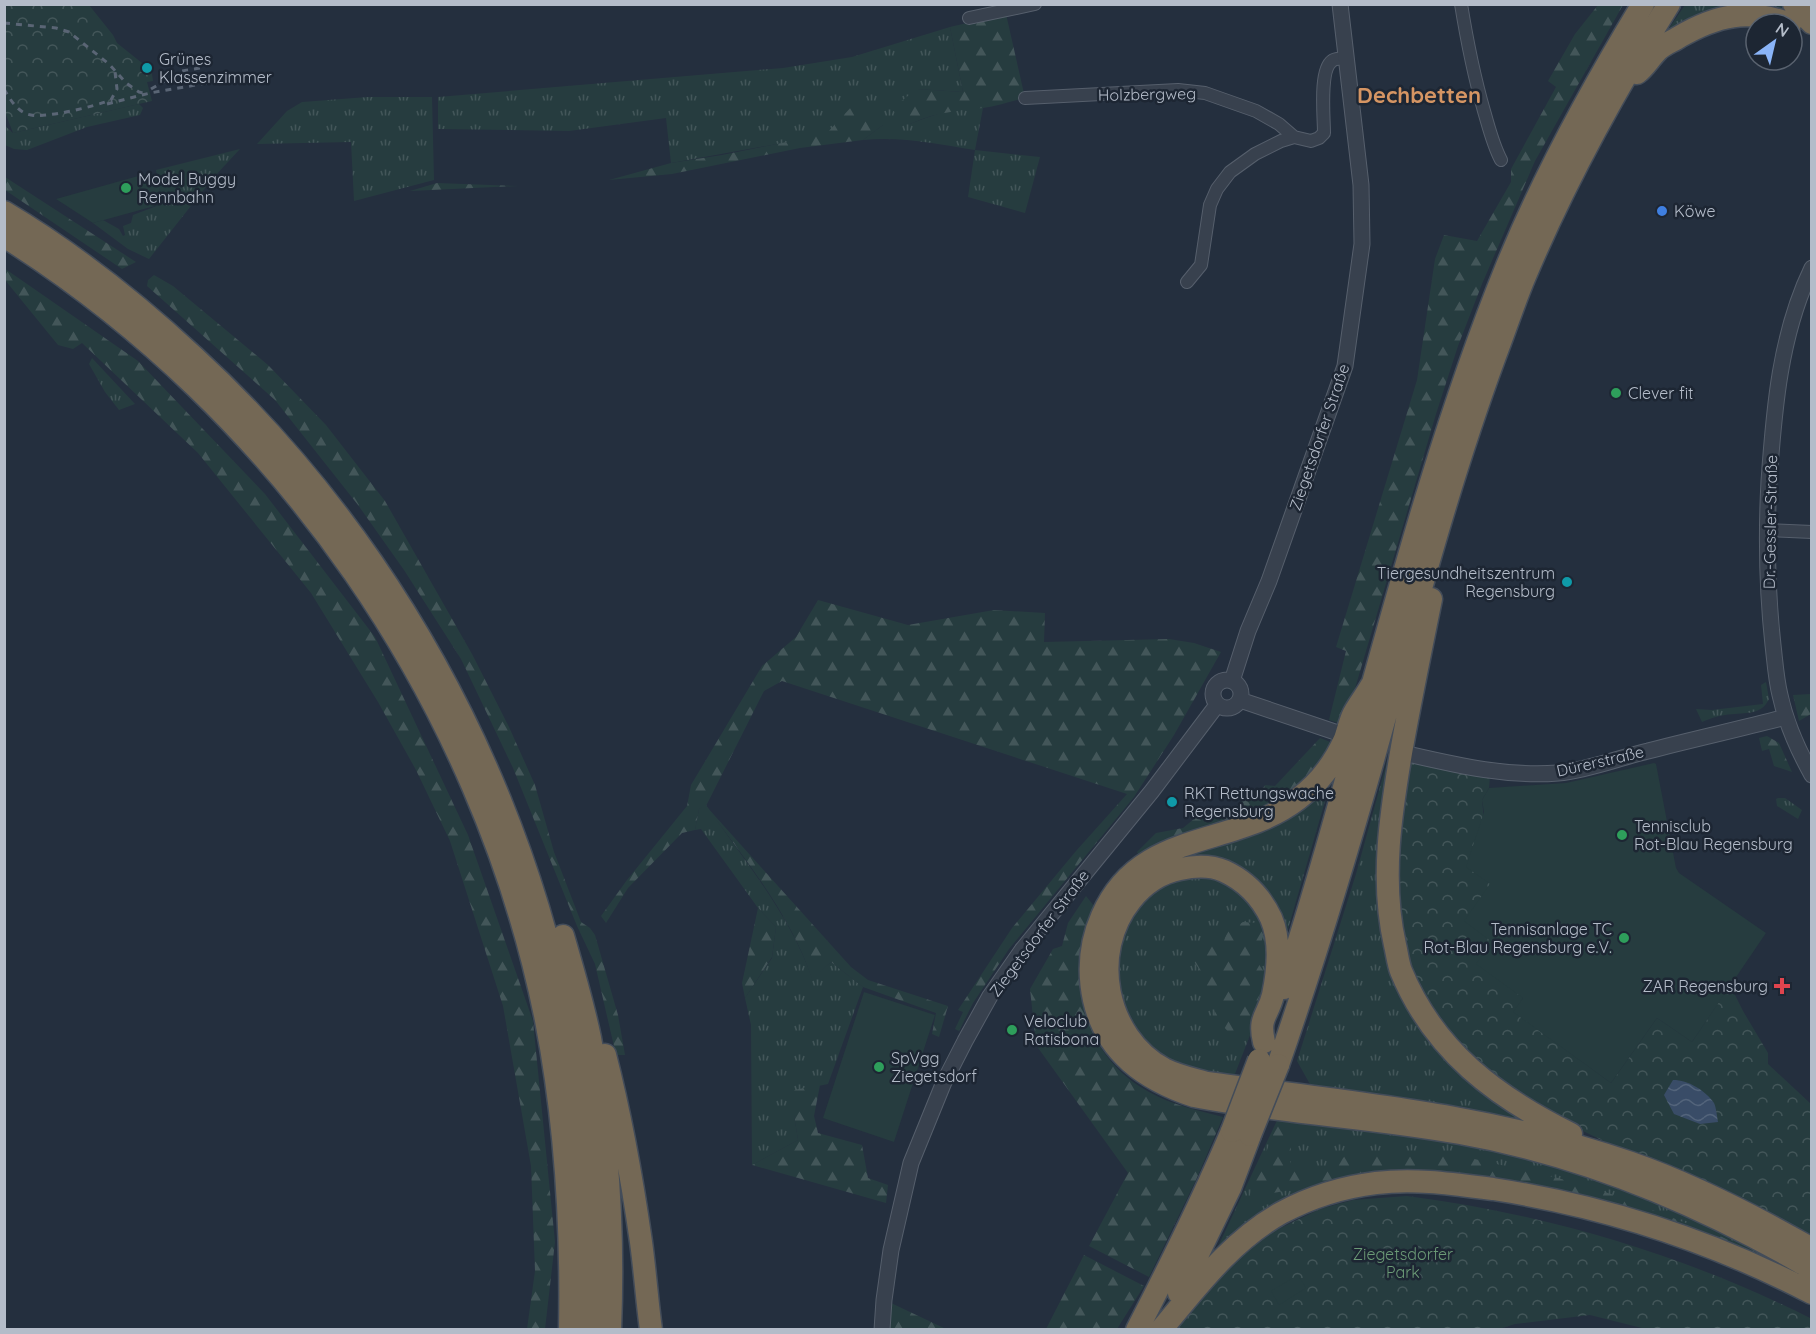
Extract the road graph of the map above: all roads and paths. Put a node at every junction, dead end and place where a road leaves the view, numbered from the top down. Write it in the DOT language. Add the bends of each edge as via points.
graph roads {
  1 [pos="1035,4"];
  2 [pos="1340,4"];
  3 [pos="1461,4"];
  4 [pos="1644,4"];
  5 [pos="1669,4"];
  6 [pos="1794,4"];
  7 [pos="1744,14"];
  8 [pos="969,18"];
  9 [pos="1812,23"];
  10 [pos="1346,58"];
  11 [pos="1622,80"];
  12 [pos="1025,98"];
  13 [pos="1294,137"];
  14 [pos="1501,160"];
  15 [pos="4,206"];
  16 [pos="4,212"];
  17 [pos="28,226"];
  18 [pos="4,236"];
  19 [pos="1812,268"];
  20 [pos="1187,282"];
  21 [pos="1453,478"];
  22 [pos="1767,530"];
  23 [pos="1812,532"];
  24 [pos="1232,681"];
  25 [pos="1371,686"];
  26 [pos="1240,700"];
  27 [pos="1217,705"];
  28 [pos="1786,717"];
  29 [pos="1338,733"];
  30 [pos="1412,755"];
  31 [pos="488,769"];
  32 [pos="1812,776"];
  33 [pos="557,915"];
  34 [pos="1267,1056"];
  35 [pos="1241,1133"];
  36 [pos="1630,1162"];
  37 [pos="1812,1250"];
  38 [pos="571,1265"];
  39 [pos="1812,1269"];
  40 [pos="1812,1293"];
  41 [pos="557,1329"];
  42 [pos="570,1329"];
  43 [pos="590,1329"];
  44 [pos="610,1329"];
  45 [pos="651,1329"];
  46 [pos="882,1329"];
  47 [pos="1137,1329"];
  48 [pos="1161,1329"];
  1 -- 8 [label="street"];
  2 -- 10 [label="street, Ziegetsdorfer Straße"];
  3 -- 14 [label="street" via="1479,92"];
  4 -- 25 [label="highway" via="1604,69 1507,265 1447,432"];
  5 -- 11 [label="highway"];
  6 -- 9 [label="highway"];
  7 -- 11 [label="highway" via="1717,19 1690,31"];
  10 -- 13 [label="street" via="1326,66 1324,133 1311,141"];
  10 -- 24 [label="street, Ziegetsdorfer Straße" via="1360,185 1362,244 1345,366"];
  11 -- 21 [label="highway" via="1587,143 1524,278"];
  12 -- 13 [label="street, Holzbergweg" via="1178,90 1205,93 1256,111"];
  13 -- 20 [label="street" via="1255,154 1230,172 1217,189 1210,205 1201,265"];
  15 -- 17 [label="highway"];
  16 -- 17 [label="highway"];
  17 -- 31 [label="highway" via="162,327 225,385 305,473 354,536 415,629"];
  18 -- 38 [label="highway" via="153,346 220,410 285,480 391,627 458,752 522,924 545,1016 560,1106 568,1176"];
  19 -- 22 [label="street, Dr.-Gessler-Straße" via="1794,308 1779,378"];
  21 -- 34 [label="highway" via="1330,906"];
  21 -- 36 [label="highway" via="1453,512 1414,680 1393,801 1387,899 1401,970 1424,1014 1452,1053 1491,1087 1541,1119"];
  22 -- 23 [label="street"];
  22 -- 28 [label="street, Dr.-Gessler-Straße" via="1769,618"];
  24 -- 26 [label="street" via="1240,689"];
  24 -- 27 [label="street" via="1221,681 1214,689"];
  25 -- 34 [label="highway"];
  25 -- 39 [label="highway" via="1325,773 1298,800 1264,820 1158,855 1116,891 1098,926 1090,971 1096,1011 1120,1051 1154,1080 1194,1096 1461,1133 1578,1162 1710,1214"];
  26 -- 27 [label="street" via="1232,708"];
  26 -- 29 [label="street"];
  27 -- 46 [label="street, Ziegetsdorfer Straße" via="1022,950 965,1041 911,1163 891,1250"];
  28 -- 30 [label="street, Dürerstraße" via="1558,773 1480,769"];
  28 -- 32 [label="street, Dr.-Gessler-Straße"];
  31 -- 33 [label="highway" via="524,825"];
  31 -- 43 [label="highway" via="537,900 565,1008 590,1188"];
  33 -- 44 [label="highway" via="589,1036 607,1159"];
  33 -- 45 [label="highway" via="589,996 618,1106 642,1244"];
  34 -- 35 [label="highway, bridge"];
  34 -- 36 [label="highway" via="1260,1027 1273,995 1277,945 1272,921 1263,904 1236,876 1205,866 1170,871 1153,879 1125,908 1116,925 1106,974 1115,1014 1128,1036 1163,1068 1208,1083 1464,1118"];
  35 -- 47 [label="highway"];
  35 -- 48 [label="highway" via="1208,1235"];
  36 -- 37 [label="highway" via="1722,1201"];
  38 -- 41 [label="highway"];
  38 -- 42 [label="highway"];
  40 -- 48 [label="highway" via="1702,1243 1589,1208 1447,1183 1395,1182 1360,1185 1312,1199 1263,1224 1232,1248"];
}
